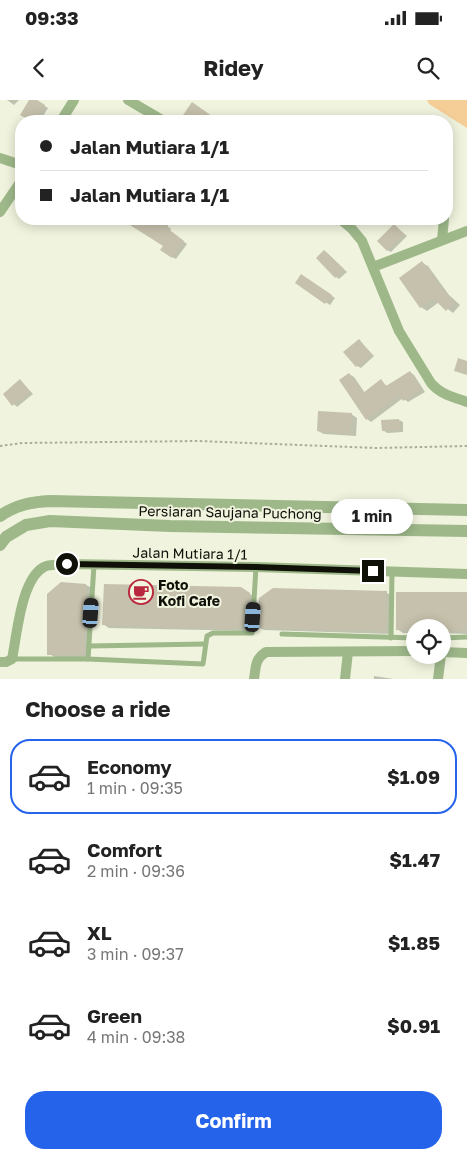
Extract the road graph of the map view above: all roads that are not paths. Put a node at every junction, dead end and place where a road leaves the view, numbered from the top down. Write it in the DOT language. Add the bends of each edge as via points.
graph roads {
  1 [pos="74,100"];
  2 [pos="128,100"];
  3 [pos="65,115"];
  4 [pos="154,115"];
  5 [pos="0,158"];
  6 [pos="15,163"];
  7 [pos="15,190"];
  8 [pos="0,212"];
  9 [pos="347,225"];
  10 [pos="443,225"];
  11 [pos="467,231"];
  12 [pos="442,240"];
  13 [pos="373,267"];
  14 [pos="467,402"];
  15 [pos="467,510"];
  16 [pos="0,516"];
  17 [pos="467,532"];
  18 [pos="0,544"];
  19 [pos="94,565"];
  20 [pos="256,567"];
  21 [pos="392,572"];
  22 [pos="467,574"];
  23 [pos="282,634"];
  24 [pos="391,638"];
  25 [pos="406,638"];
  26 [pos="451,638"];
  27 [pos="467,638"];
  28 [pos="205,644"];
  29 [pos="89,646"];
  30 [pos="406,651"];
  31 [pos="348,652"];
  32 [pos="467,653"];
  33 [pos="451,654"];
  34 [pos="12,659"];
  35 [pos="88,659"];
  36 [pos="0,662"];
  37 [pos="440,664"];
  38 [pos="254,679"];
  39 [pos="345,679"];
  40 [pos="438,679"];
  1 -- 3 [label="street"];
  2 -- 4 [label="street"];
  5 -- 6 [label="street"];
  7 -- 8 [label="street"];
  9 -- 13 [label="street" via="362,241"];
  10 -- 12 [label="street"];
  11 -- 12 [label="street"];
  12 -- 13 [label="street"];
  13 -- 14 [label="street" via="398,331 431,383 443,393"];
  15 -- 16 [label="street, Persiaran Saujana Puchong" via="50,500 30,502"];
  17 -- 18 [label="street, Persiaran Saujana Puchong" via="50,521 26,525"];
  19 -- 20 [label="street, Jalan Mutiara 1/1"];
  19 -- 29 [label="lane"];
  19 -- 34 [label="street, Jalan Mutiara 1/1" via="45,566 32,576 25,591"];
  20 -- 21 [label="street, Jalan Mutiara 1/1"];
  20 -- 28 [label="lane" via="252,633 213,633 207,636"];
  21 -- 22 [label="street, Jalan Mutiara 1/1"];
  21 -- 24 [label="lane"];
  23 -- 24 [label="lane"];
  24 -- 25 [label="lane"];
  26 -- 27 [label="lane"];
  28 -- 29 [label="lane"];
  28 -- 35 [label="lane" via="203,664"];
  29 -- 35 [label="lane"];
  30 -- 31 [label="street"];
  31 -- 38 [label="street" via="266,652 259,657"];
  31 -- 39 [label="street"];
  32 -- 33 [label="street"];
  34 -- 35 [label="lane"];
  34 -- 36 [label="street"];
  37 -- 40 [label="street"];
}
